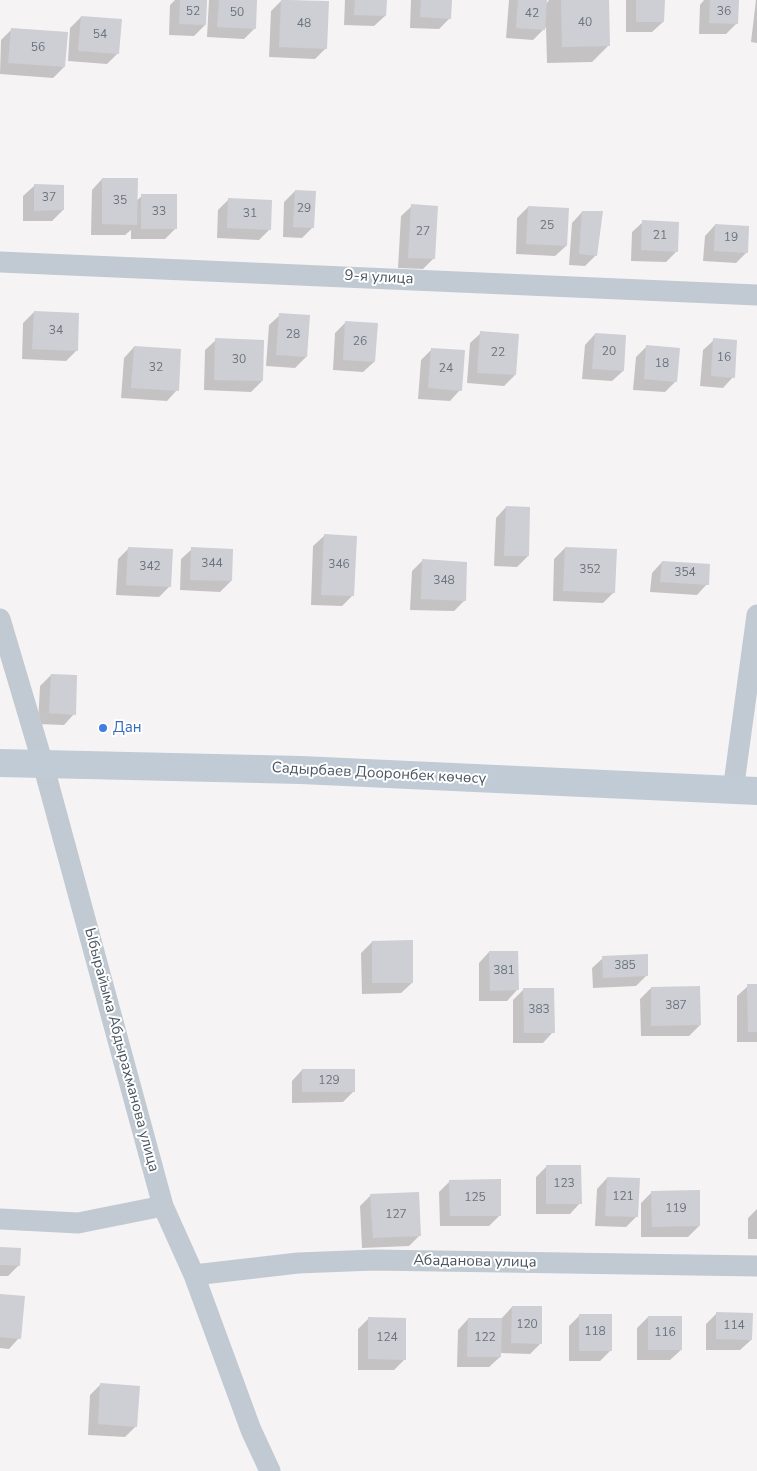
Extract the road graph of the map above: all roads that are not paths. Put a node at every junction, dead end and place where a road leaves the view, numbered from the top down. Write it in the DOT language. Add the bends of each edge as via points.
graph roads {
  1 [pos="0,262"];
  2 [pos="757,295"];
  3 [pos="757,615"];
  4 [pos="0,619"];
  5 [pos="0,763"];
  6 [pos="43,764"];
  7 [pos="745,791"];
  8 [pos="163,1206"];
  9 [pos="0,1219"];
  10 [pos="757,1266"];
  11 [pos="194,1275"];
  12 [pos="270,1471"];
  1 -- 2 [label="street, 9-я улица"];
  3 -- 7 [label="street"];
  4 -- 6 [label="street, Ыбырайыма Абдырахманова улица"];
  5 -- 6 [label="main road, Садырбаев Дооронбек көчөсү"];
  6 -- 7 [label="main road, Садырбаев Дооронбек көчөсү" via="301,770"];
  6 -- 8 [label="street, Ыбырайыма Абдырахманова улица"];
  8 -- 9 [label="street" via="78,1223"];
  8 -- 11 [label="street, Ыбырайыма Абдырахманова улица"];
  10 -- 11 [label="street, Абаданова улица" via="374,1260 298,1263"];
  11 -- 12 [label="street, Ыбырайыма Абдырахманова улица" via="251,1430"];
}
